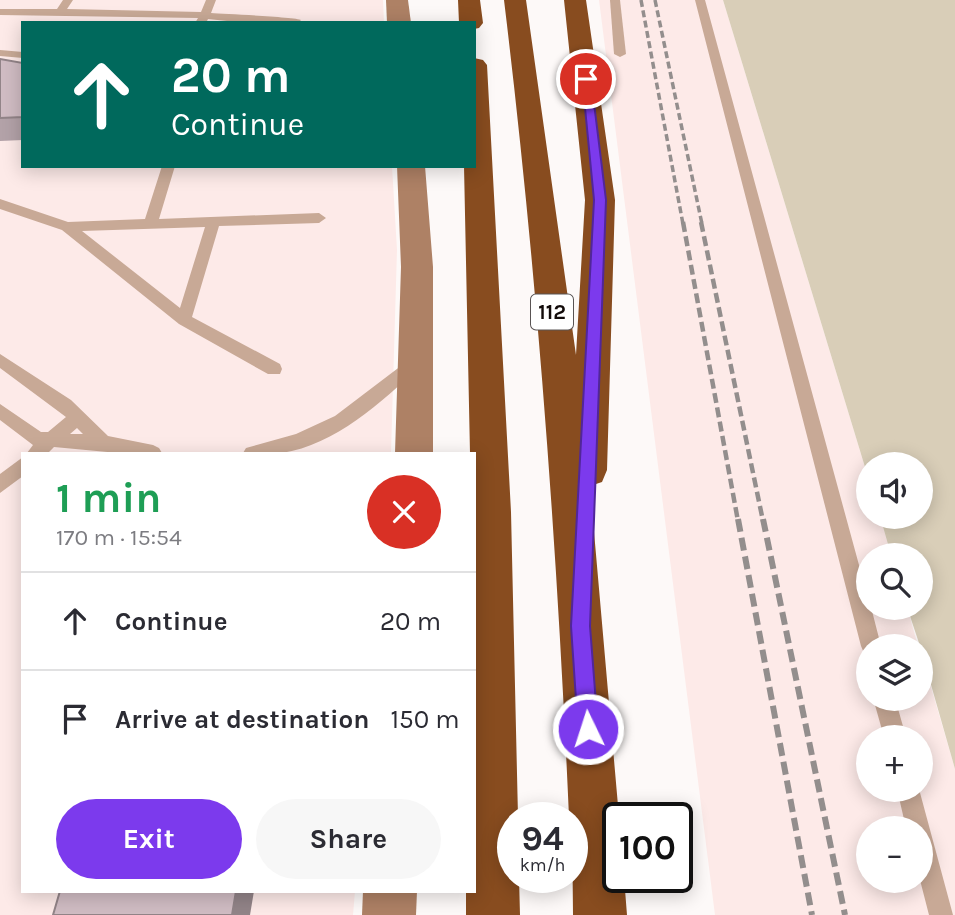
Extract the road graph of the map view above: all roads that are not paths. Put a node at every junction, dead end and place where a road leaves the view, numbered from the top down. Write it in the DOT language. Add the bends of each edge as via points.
graph roads {
  1 [pos="68,0"];
  2 [pos="108,0"];
  3 [pos="211,0"];
  4 [pos="397,0"];
  5 [pos="469,0"];
  6 [pos="515,0"];
  7 [pos="575,0"];
  8 [pos="615,0"];
  9 [pos="700,0"];
  10 [pos="0,12"];
  11 [pos="60,12"];
  12 [pos="101,13"];
  13 [pos="74,18"];
  14 [pos="202,19"];
  15 [pos="296,20"];
  16 [pos="399,21"];
  17 [pos="471,21"];
  18 [pos="0,53"];
  19 [pos="620,54"];
  20 [pos="21,55"];
  21 [pos="476,116"];
  22 [pos="168,168"];
  23 [pos="411,168"];
  24 [pos="0,204"];
  25 [pos="319,218"];
  26 [pos="214,222"];
  27 [pos="150,224"];
  28 [pos="67,227"];
  29 [pos="184,320"];
  30 [pos="417,359"];
  31 [pos="0,360"];
  32 [pos="274,369"];
  33 [pos="0,411"];
  34 [pos="78,417"];
  35 [pos="52,440"];
  36 [pos="108,448"];
  37 [pos="37,452"];
  38 [pos="144,452"];
  39 [pos="256,452"];
  40 [pos="414,452"];
  41 [pos="21,467"];
  42 [pos="0,485"];
  43 [pos="580,626"];
  44 [pos="868,634"];
  45 [pos="933,885"];
  46 [pos="390,893"];
  47 [pos="389,915"];
  48 [pos="493,915"];
  49 [pos="600,915"];
  50 [pos="941,915"];
  1 -- 11 [label="lane"];
  2 -- 12 [label="lane"];
  3 -- 14 [label="lane"];
  4 -- 16 [label="street"];
  5 -- 17 [label="highway"];
  6 -- 43 [label="highway, 112" via="550,295"];
  7 -- 43 [label="highway" via="600,200"];
  8 -- 19 [label="lane"];
  9 -- 44 [label="lane"];
  10 -- 11 [label="lane"];
  11 -- 13 [label="lane"];
  12 -- 13 [label="lane"];
  12 -- 14 [label="lane"];
  14 -- 15 [label="lane"];
  18 -- 20 [label="lane"];
  21 -- 48 [label="highway" via="491,499"];
  22 -- 27 [label="lane"];
  23 -- 30 [label="street"];
  24 -- 28 [label="lane"];
  25 -- 26 [label="lane"];
  26 -- 27 [label="lane"];
  26 -- 29 [label="lane"];
  27 -- 28 [label="lane"];
  28 -- 29 [label="lane"];
  29 -- 32 [label="lane"];
  30 -- 39 [label="lane" via="376,399 338,425"];
  30 -- 40 [label="street"];
  31 -- 34 [label="lane"];
  33 -- 35 [label="lane" via="38,439"];
  34 -- 35 [label="lane"];
  34 -- 36 [label="lane"];
  35 -- 36 [label="lane"];
  35 -- 37 [label="lane"];
  36 -- 38 [label="lane"];
  41 -- 42 [label="lane"];
  43 -- 49 [label="highway, 112"];
  45 -- 50 [label="lane"];
  46 -- 47 [label="street"];
}
